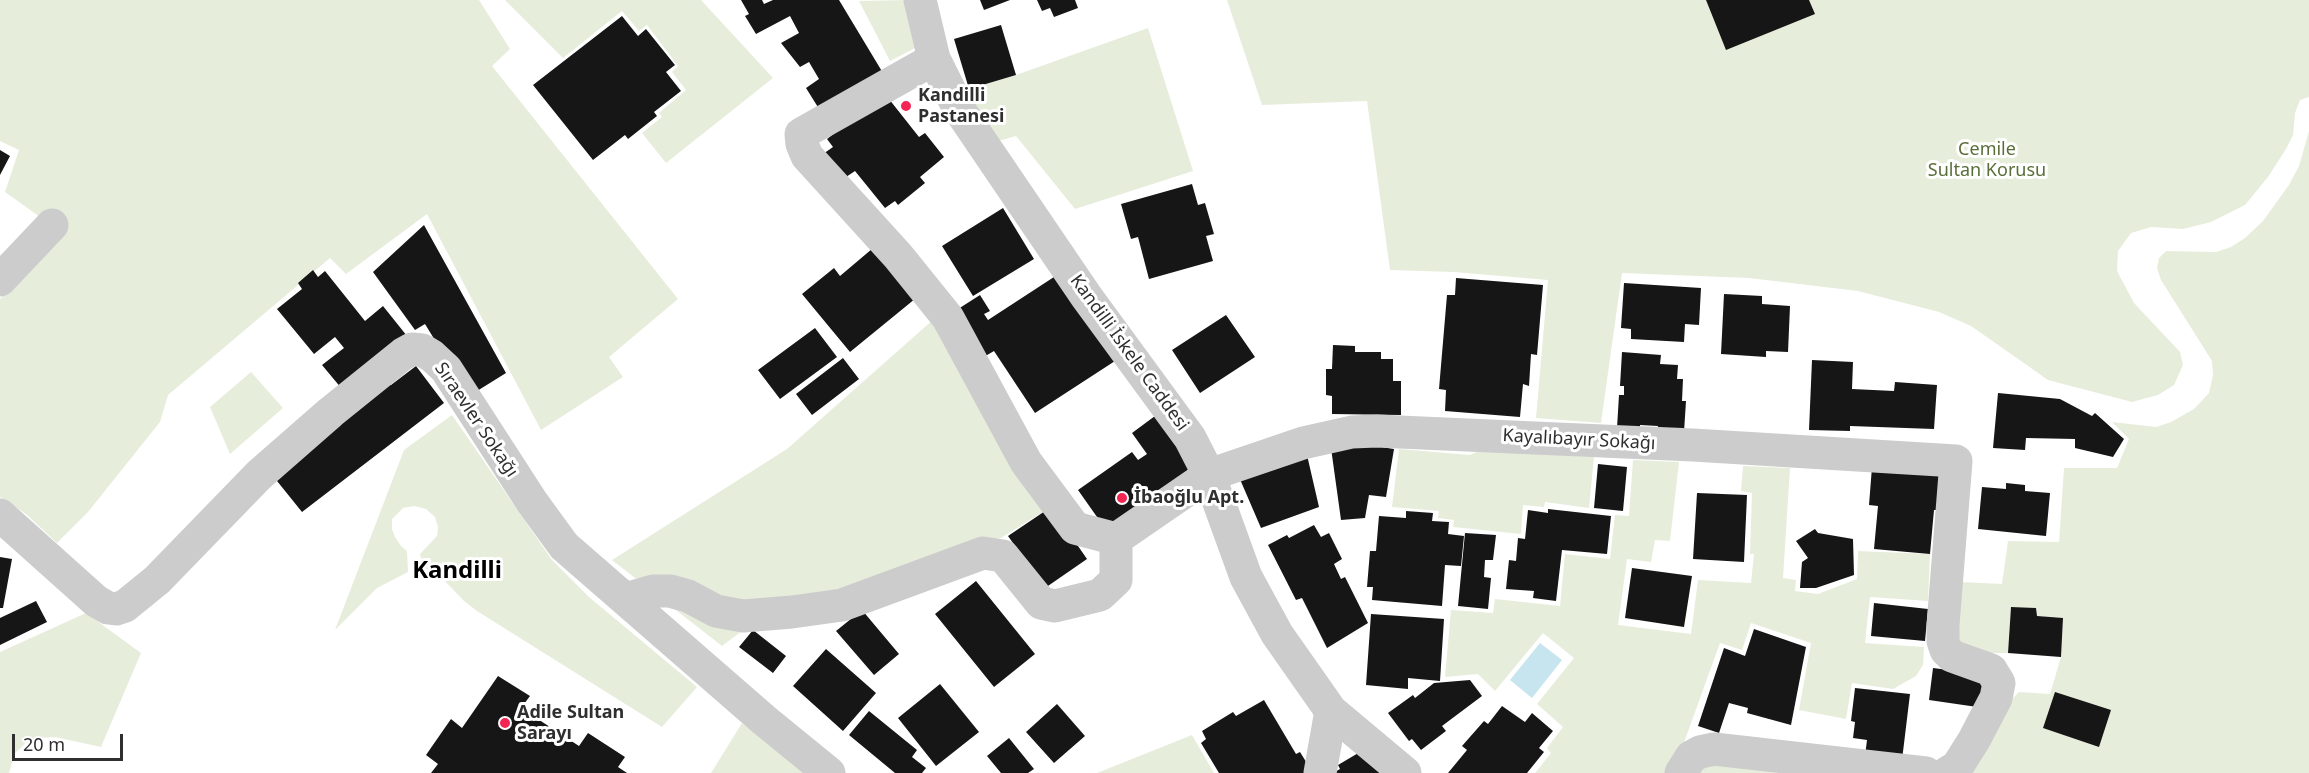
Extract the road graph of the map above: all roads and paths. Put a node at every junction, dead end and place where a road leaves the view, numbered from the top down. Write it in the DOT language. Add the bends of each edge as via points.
graph roads {
  1 [pos="920,0"];
  2 [pos="934,59"];
  3 [pos="52,225"];
  4 [pos="0,280"];
  5 [pos="1209,475"];
  6 [pos="0,515"];
  7 [pos="1116,539"];
  8 [pos="625,599"];
  9 [pos="1331,711"];
  10 [pos="829,773"];
  11 [pos="1320,773"];
  12 [pos="1405,773"];
  13 [pos="1681,773"];
  14 [pos="1926,773"];
  15 [pos="1947,773"];
  1 -- 2 [label="street, Kandilli İskele Caddesi"];
  2 -- 5 [label="street, Kandilli İskele Caddesi" via="959,109 1086,296 1179,422"];
  2 -- 7 [label="street" via="801,134 802,144 807,156 948,318 1026,462 1075,528"];
  3 -- 4 [label="street"];
  5 -- 7 [label="street, Kayalıbayır Sokağı"];
  5 -- 9 [label="street, Kandilli İskele Caddesi" via="1236,554 1262,609"];
  5 -- 15 [label="street, Kayalıbayır Sokağı" via="1303,443 1369,431 1956,460 1943,641 1952,656 1991,670 1999,683 1996,698 1974,740 1957,767"];
  6 -- 8 [label="street, Sıraevler Sokağı" via="96,601 108,608 125,606 157,580 259,475 398,358 412,350 422,350 446,369 564,546"];
  7 -- 8 [label="street" via="1116,580 1100,595 1055,606 1041,603 1003,556 983,553 842,605 792,612 743,616 716,611 670,591 652,591"];
  8 -- 10 [label="street, Sıraevler Sokağı"];
  9 -- 11 [label="street"];
  9 -- 12 [label="street, Kandilli İskele Caddesi"];
  13 -- 14 [label="street" via="1691,757 1714,749"];
}
